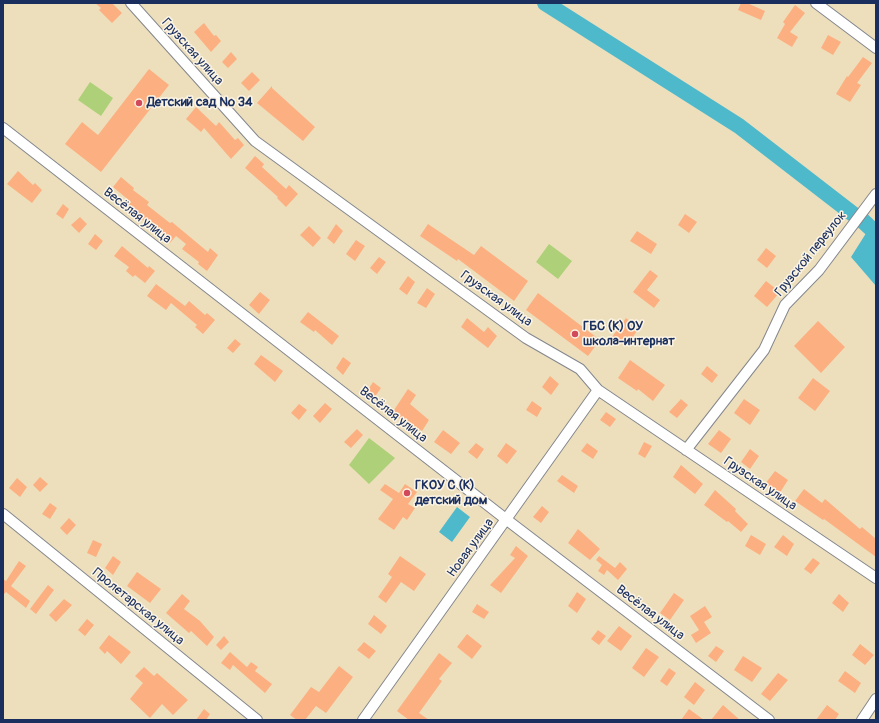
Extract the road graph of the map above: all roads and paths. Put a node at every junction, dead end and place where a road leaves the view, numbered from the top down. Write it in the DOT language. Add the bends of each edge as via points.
graph roads {
  1 [pos="131,3"];
  2 [pos="816,3"];
  3 [pos="876,48"];
  4 [pos="3,128"];
  5 [pos="876,194"];
  6 [pos="598,390"];
  7 [pos="686,450"];
  8 [pos="3,514"];
  9 [pos="507,520"];
  10 [pos="876,578"];
  11 [pos="876,699"];
  12 [pos="257,720"];
  13 [pos="363,720"];
  14 [pos="769,720"];
  15 [pos="862,720"];
  1 -- 6 [label="street, Грузская улица" via="255,141 526,338 580,369"];
  2 -- 3 [label="street"];
  4 -- 9 [label="street, Весёлая улица"];
  5 -- 7 [label="street, Грузской переулок" via="819,270 785,305 764,350"];
  6 -- 7 [label="street, Грузская улица"];
  6 -- 9 [label="street, Новая улица"];
  7 -- 10 [label="street, Грузская улица"];
  8 -- 12 [label="street, Пролетарская улица"];
  9 -- 13 [label="street, Новая улица"];
  9 -- 14 [label="street, Весёлая улица"];
  11 -- 15 [label="street"];
}
